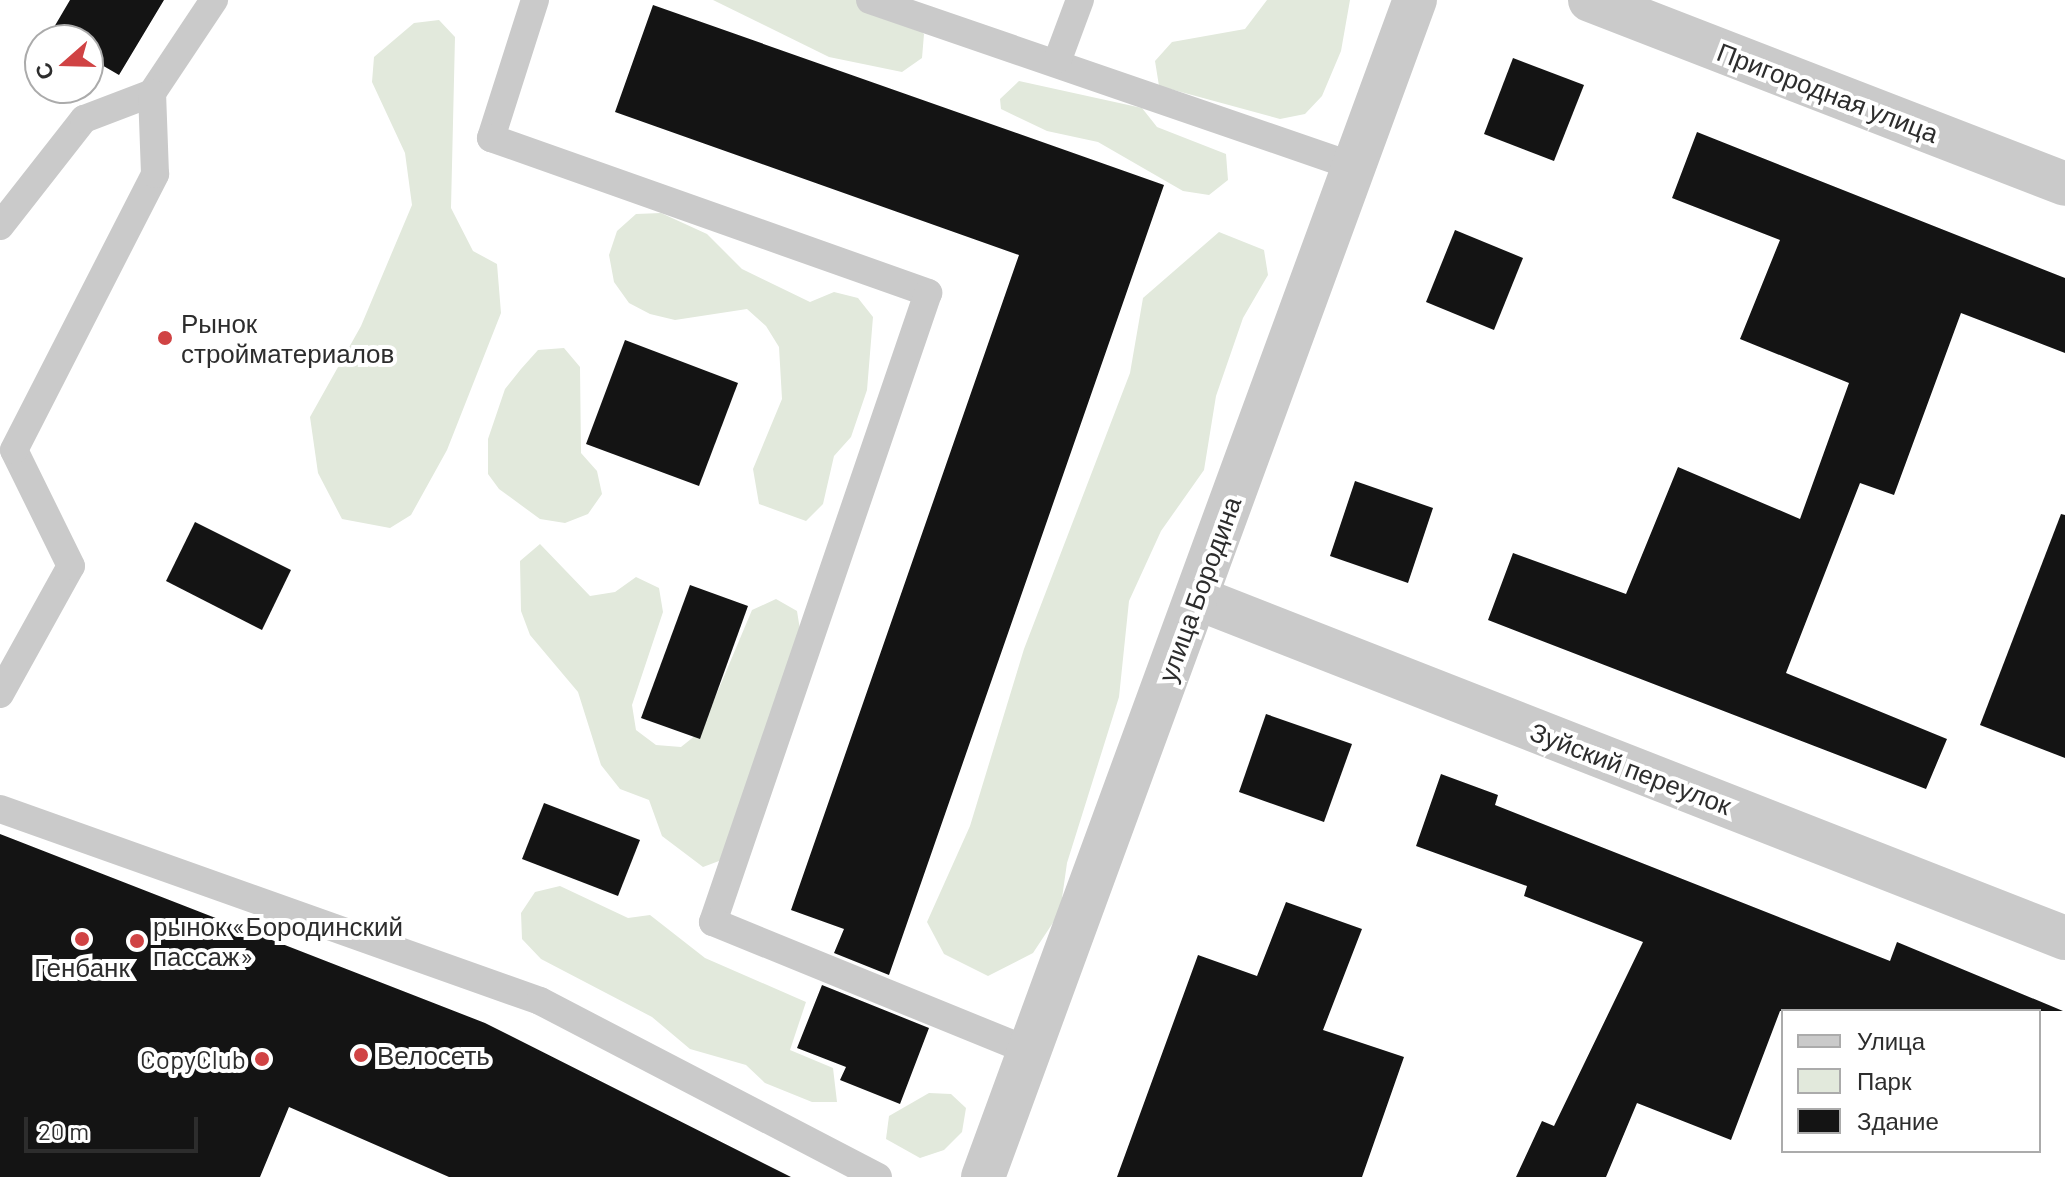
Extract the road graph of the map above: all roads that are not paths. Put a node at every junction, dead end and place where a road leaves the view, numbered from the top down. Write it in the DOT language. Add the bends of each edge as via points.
graph roads {
  1 [pos="214,0"];
  2 [pos="535,0"];
  3 [pos="870,0"];
  4 [pos="1080,0"];
  5 [pos="1415,0"];
  6 [pos="1590,0"];
  7 [pos="1058,59"];
  8 [pos="152,93"];
  9 [pos="1350,165"];
  10 [pos="2065,184"];
  11 [pos="0,226"];
  12 [pos="7,446"];
  13 [pos="1197,598"];
  14 [pos="0,694"];
  15 [pos="0,809"];
  16 [pos="2065,938"];
  17 [pos="1029,1051"];
  18 [pos="878,1177"];
  19 [pos="983,1177"];
  1 -- 8 [label="lane"];
  2 -- 17 [label="lane" via="491,138 928,293 713,922"];
  3 -- 7 [label="lane"];
  4 -- 7 [label="lane"];
  5 -- 9 [label="street, улица Бородина"];
  6 -- 10 [label="street, Пригородная улица"];
  7 -- 9 [label="lane"];
  8 -- 11 [label="lane" via="84,119"];
  8 -- 12 [label="lane" via="155,174"];
  9 -- 13 [label="street, улица Бородина"];
  12 -- 14 [label="lane" via="71,566"];
  13 -- 16 [label="street, Зуйский переулок"];
  13 -- 17 [label="street, улица Бородина"];
  15 -- 18 [label="lane" via="540,1001"];
  17 -- 19 [label="street, улица Бородина"];
}
